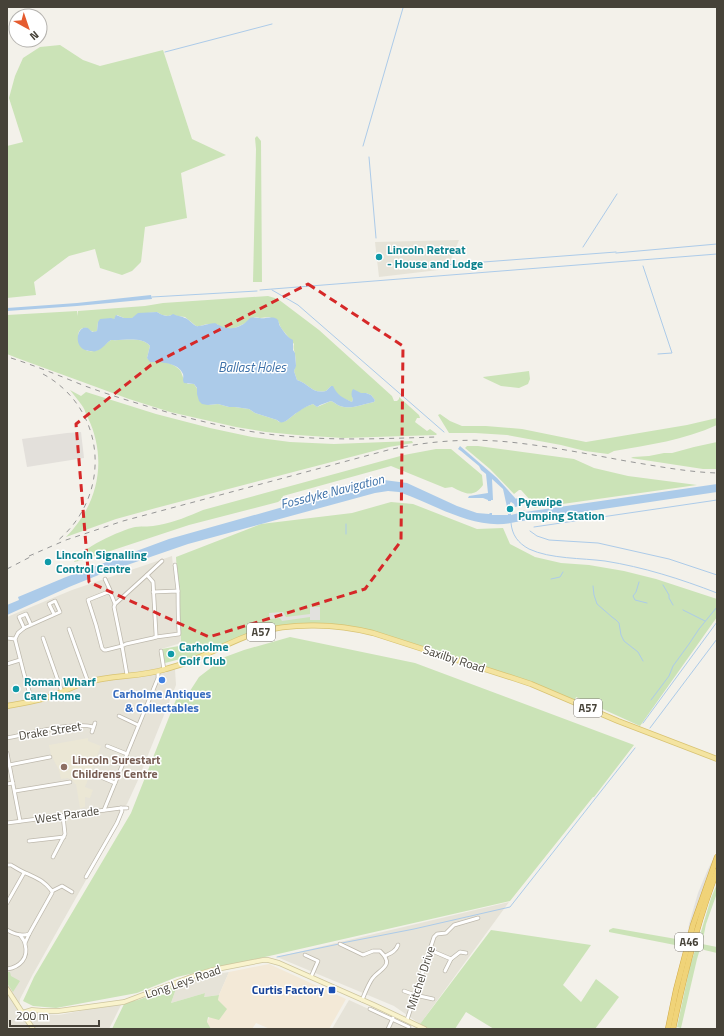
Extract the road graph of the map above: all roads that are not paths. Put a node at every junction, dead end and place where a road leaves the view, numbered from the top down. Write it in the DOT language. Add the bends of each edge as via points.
graph roads {
  1 [pos="162,561"];
  2 [pos="175,565"];
  3 [pos="147,575"];
  4 [pos="105,579"];
  5 [pos="178,591"];
  6 [pos="110,592"];
  7 [pos="153,592"];
  8 [pos="115,604"];
  9 [pos="54,614"];
  10 [pos="31,625"];
  11 [pos="24,628"];
  12 [pos="69,629"];
  13 [pos="156,637"];
  14 [pos="7,638"];
  15 [pos="43,638"];
  16 [pos="15,639"];
  17 [pos="122,646"];
  18 [pos="161,652"];
  19 [pos="20,660"];
  20 [pos="7,664"];
  21 [pos="164,670"];
  22 [pos="158,671"];
  23 [pos="127,675"];
  24 [pos="88,682"];
  25 [pos="62,692"];
  26 [pos="32,701"];
  27 [pos="7,706"];
  28 [pos="119,716"];
  29 [pos="95,723"];
  30 [pos="138,725"];
  31 [pos="93,727"];
  32 [pos="92,732"];
  33 [pos="7,738"];
  34 [pos="107,746"];
  35 [pos="7,754"];
  36 [pos="127,754"];
  37 [pos="50,757"];
  38 [pos="717,759"];
  39 [pos="9,765"];
  40 [pos="96,775"];
  41 [pos="70,782"];
  42 [pos="13,783"];
  43 [pos="115,783"];
  44 [pos="7,784"];
  45 [pos="15,791"];
  46 [pos="121,808"];
  47 [pos="127,808"];
  48 [pos="104,810"];
  49 [pos="64,816"];
  50 [pos="20,821"];
  51 [pos="7,823"];
  52 [pos="64,837"];
  53 [pos="29,841"];
  54 [pos="717,856"];
  55 [pos="53,857"];
  56 [pos="7,865"];
  57 [pos="717,871"];
  58 [pos="24,873"];
  59 [pos="86,877"];
  60 [pos="52,891"];
  61 [pos="72,892"];
  62 [pos="7,902"];
  63 [pos="478,918"];
  64 [pos="7,930"];
  65 [pos="29,934"];
  66 [pos="20,935"];
  67 [pos="25,943"];
  68 [pos="340,944"];
  69 [pos="398,945"];
  70 [pos="430,950"];
  71 [pos="466,953"];
  72 [pos="305,955"];
  73 [pos="385,956"];
  74 [pos="452,959"];
  75 [pos="7,969"];
  76 [pos="445,971"];
  77 [pos="311,977"];
  78 [pos="7,989"];
  79 [pos="404,991"];
  80 [pos="415,996"];
  81 [pos="362,1000"];
  82 [pos="433,1000"];
  83 [pos="370,1009"];
  84 [pos="22,1013"];
  85 [pos="395,1015"];
  86 [pos="392,1019"];
  87 [pos="407,1020"];
  88 [pos="408,1027"];
  89 [pos="31,1028"];
  90 [pos="388,1029"];
  91 [pos="426,1029"];
  92 [pos="668,1029"];
  93 [pos="673,1029"];
  1 -- 3 [label="street"];
  2 -- 5 [label="street"];
  3 -- 7 [label="street" via="153,582"];
  3 -- 8 [label="street"];
  4 -- 6 [label="street"];
  5 -- 7 [label="street"];
  5 -- 13 [label="street" via="179,632"];
  6 -- 8 [label="street"];
  6 -- 17 [label="street" via="88,600 102,648 106,650"];
  7 -- 13 [label="street"];
  8 -- 17 [label="street"];
  9 -- 9 [label="street" via="60,612 55,601 49,604"];
  9 -- 10 [label="street"];
  10 -- 11 [label="street"];
  10 -- 11 [label="street" via="25,614 19,617"];
  11 -- 16 [label="street"];
  12 -- 24 [label="street"];
  13 -- 17 [label="street"];
  14 -- 16 [label="street"];
  15 -- 25 [label="street"];
  16 -- 19 [label="street"];
  17 -- 23 [label="street"];
  18 -- 21 [label="street"];
  19 -- 20 [label="street"];
  19 -- 26 [label="street"];
  21 -- 22 [label="main road, A57"];
  21 -- 38 [label="main road, Saxilby Road / A57" via="266,630 307,626 353,628 531,684"];
  22 -- 23 [label="main road, A57"];
  22 -- 30 [label="street"];
  23 -- 24 [label="main road, A57"];
  24 -- 25 [label="main road, A57"];
  25 -- 26 [label="main road, A57"];
  26 -- 27 [label="main road, A57"];
  28 -- 30 [label="street"];
  29 -- 31 [label="street, Drake Street"];
  30 -- 36 [label="street"];
  31 -- 32 [label="street, Drake Street"];
  31 -- 33 [label="street, Drake Street" via="87,725 57,728"];
  34 -- 36 [label="street"];
  35 -- 39 [label="street"];
  36 -- 43 [label="street"];
  37 -- 39 [label="street"];
  39 -- 42 [label="street"];
  40 -- 43 [label="street"];
  41 -- 45 [label="street"];
  42 -- 44 [label="street"];
  42 -- 45 [label="street"];
  43 -- 48 [label="street"];
  45 -- 50 [label="street"];
  46 -- 47 [label="street, West Parade"];
  46 -- 48 [label="street, West Parade"];
  46 -- 59 [label="street" via="117,823"];
  48 -- 49 [label="street, West Parade"];
  49 -- 50 [label="street, West Parade"];
  49 -- 52 [label="street"];
  50 -- 51 [label="street, West Parade"];
  52 -- 53 [label="street"];
  52 -- 55 [label="street"];
  54 -- 92 [label="highway, A46" via="694,924"];
  56 -- 58 [label="street"];
  57 -- 93 [label="highway, A46" via="691,949"];
  58 -- 60 [label="street" via="41,880"];
  58 -- 62 [label="street"];
  60 -- 61 [label="street" via="62,886"];
  60 -- 65 [label="street"];
  63 -- 70 [label="street, Mitchel Drive" via="454,925 446,932 437,934"];
  64 -- 66 [label="street"];
  65 -- 66 [label="street"];
  65 -- 67 [label="street"];
  66 -- 67 [label="street"];
  67 -- 75 [label="street" via="24,959 16,967"];
  68 -- 73 [label="street" via="363,955 380,951"];
  69 -- 73 [label="street" via="393,952"];
  70 -- 74 [label="street"];
  70 -- 80 [label="street, Mitchel Drive"];
  71 -- 74 [label="street" via="460,952"];
  72 -- 77 [label="street" via="318,961"];
  73 -- 81 [label="street" via="385,968 373,978"];
  74 -- 76 [label="street"];
  77 -- 81 [label="street, Long Leys Road"];
  77 -- 84 [label="street, Long Leys Road" via="279,963 263,960 204,972 124,1002"];
  78 -- 84 [label="street"];
  79 -- 80 [label="street"];
  80 -- 82 [label="street"];
  80 -- 87 [label="street, Mitchel Drive"];
  81 -- 85 [label="street, Long Leys Road"];
  83 -- 86 [label="street"];
  84 -- 89 [label="street"];
  85 -- 86 [label="street"];
  85 -- 87 [label="street, Long Leys Road"];
  86 -- 88 [label="street"];
  86 -- 90 [label="street"];
  87 -- 91 [label="street, Long Leys Road"];
}
